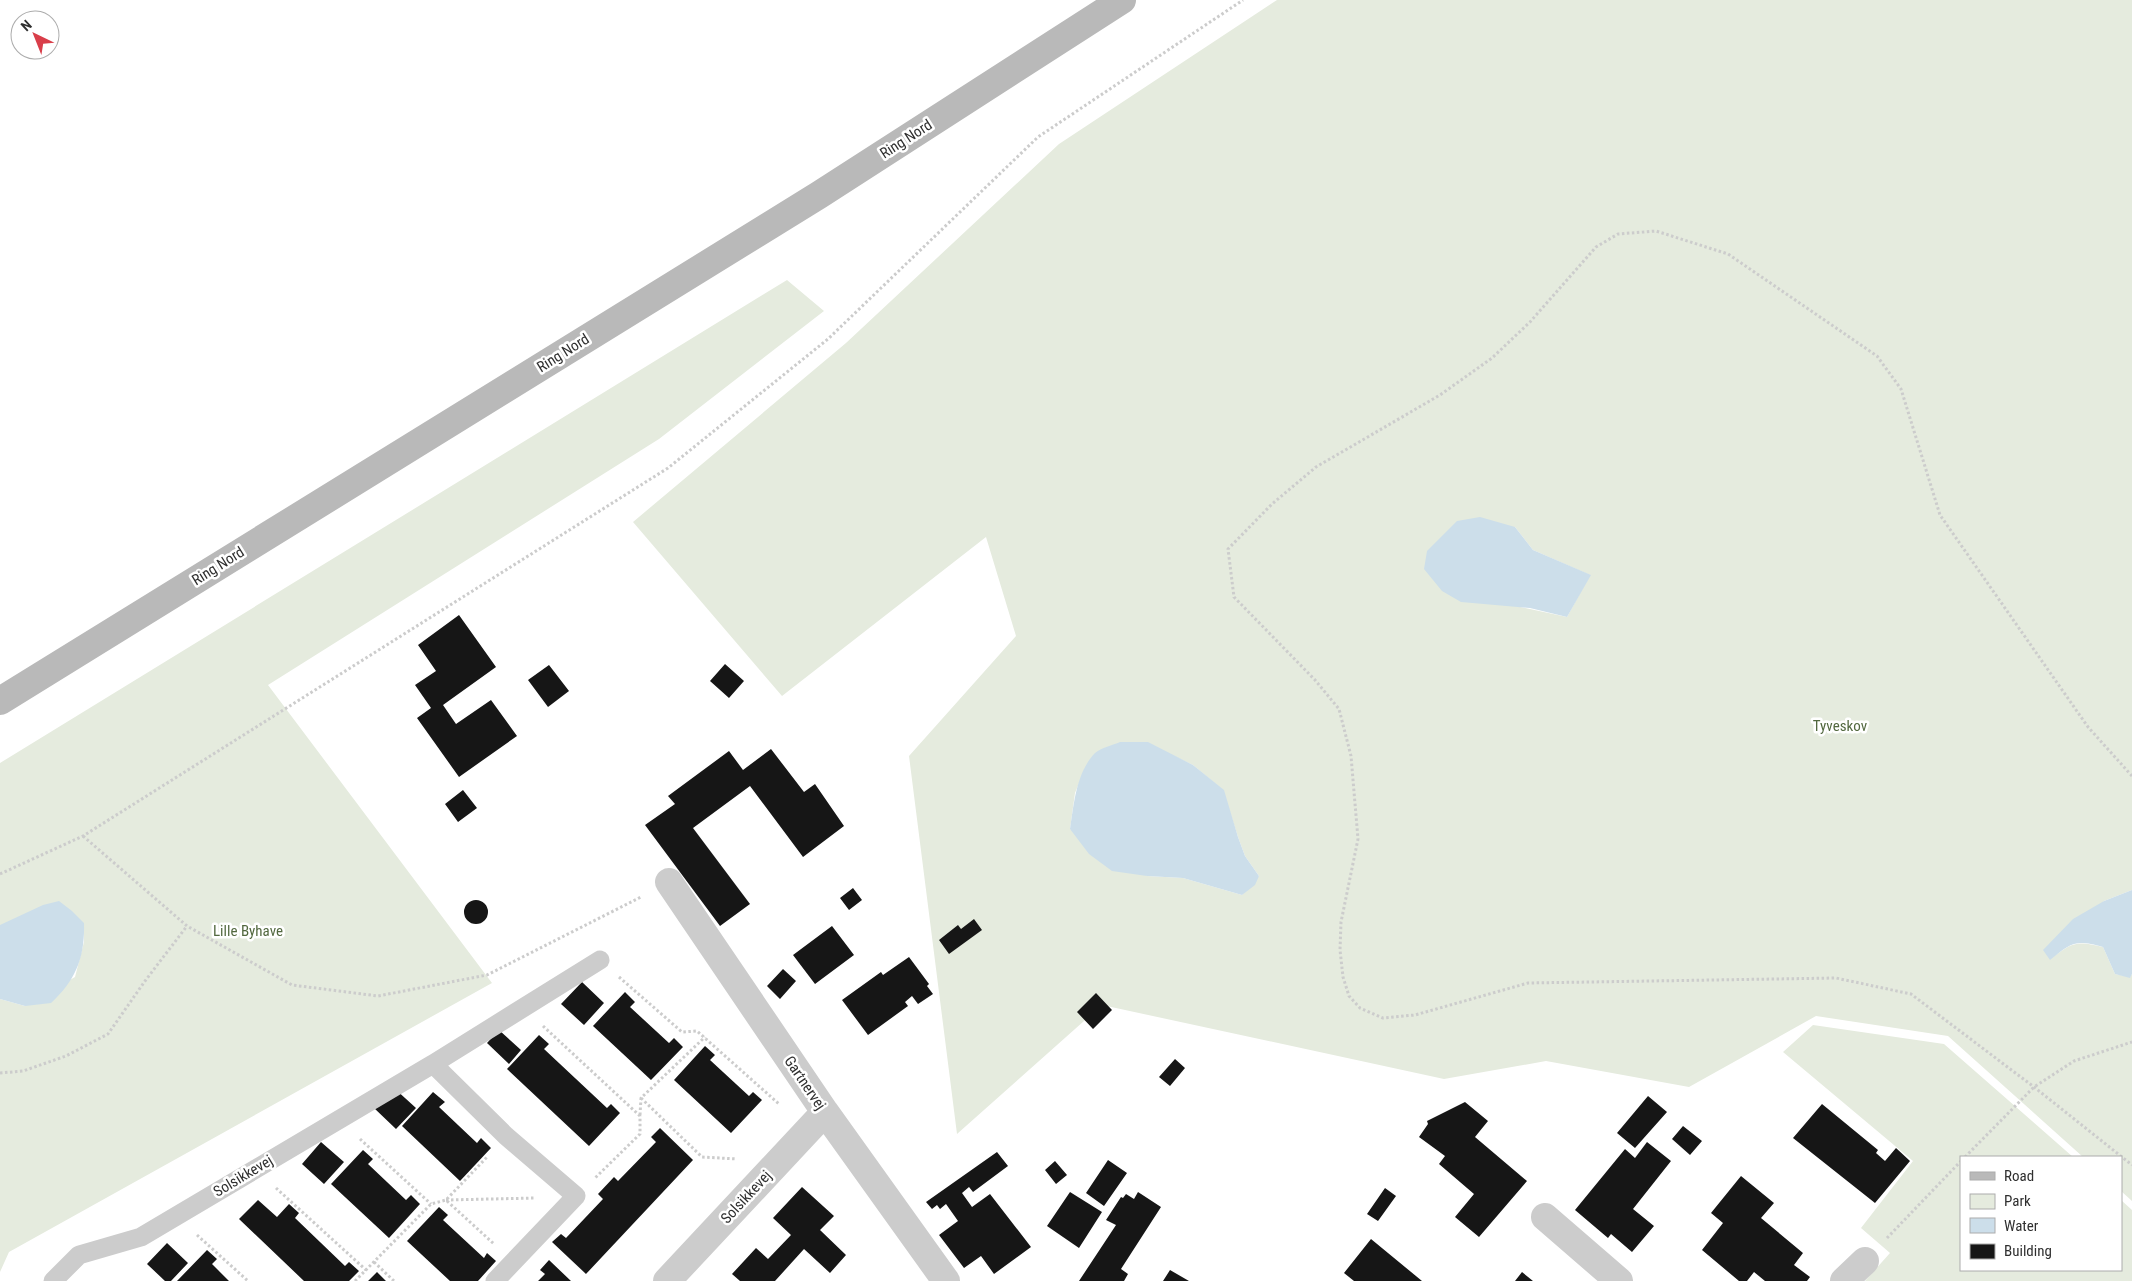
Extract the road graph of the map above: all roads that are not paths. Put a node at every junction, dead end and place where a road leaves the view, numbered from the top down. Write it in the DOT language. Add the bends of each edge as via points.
graph roads {
  1 [pos="1122,0"];
  2 [pos="0,701"];
  3 [pos="670,882"];
  4 [pos="600,960"];
  5 [pos="433,1064"];
  6 [pos="817,1121"];
  7 [pos="1545,1217"];
  8 [pos="1865,1261"];
  9 [pos="52,1281"];
  10 [pos="496,1281"];
  11 [pos="667,1281"];
  12 [pos="946,1281"];
  13 [pos="1619,1281"];
  14 [pos="1844,1281"];
  1 -- 2 [label="main road, Ring Nord" via="819,195"];
  3 -- 6 [label="street, Gartnervej"];
  4 -- 5 [label="lane, Solsikkevej"];
  5 -- 9 [label="lane, Solsikkevej" via="141,1237 79,1255"];
  5 -- 10 [label="lane" via="506,1136 576,1196"];
  6 -- 11 [label="street, Solsikkevej"];
  6 -- 12 [label="street, Gartnervej"];
  7 -- 13 [label="street"];
  8 -- 14 [label="street"];
}
